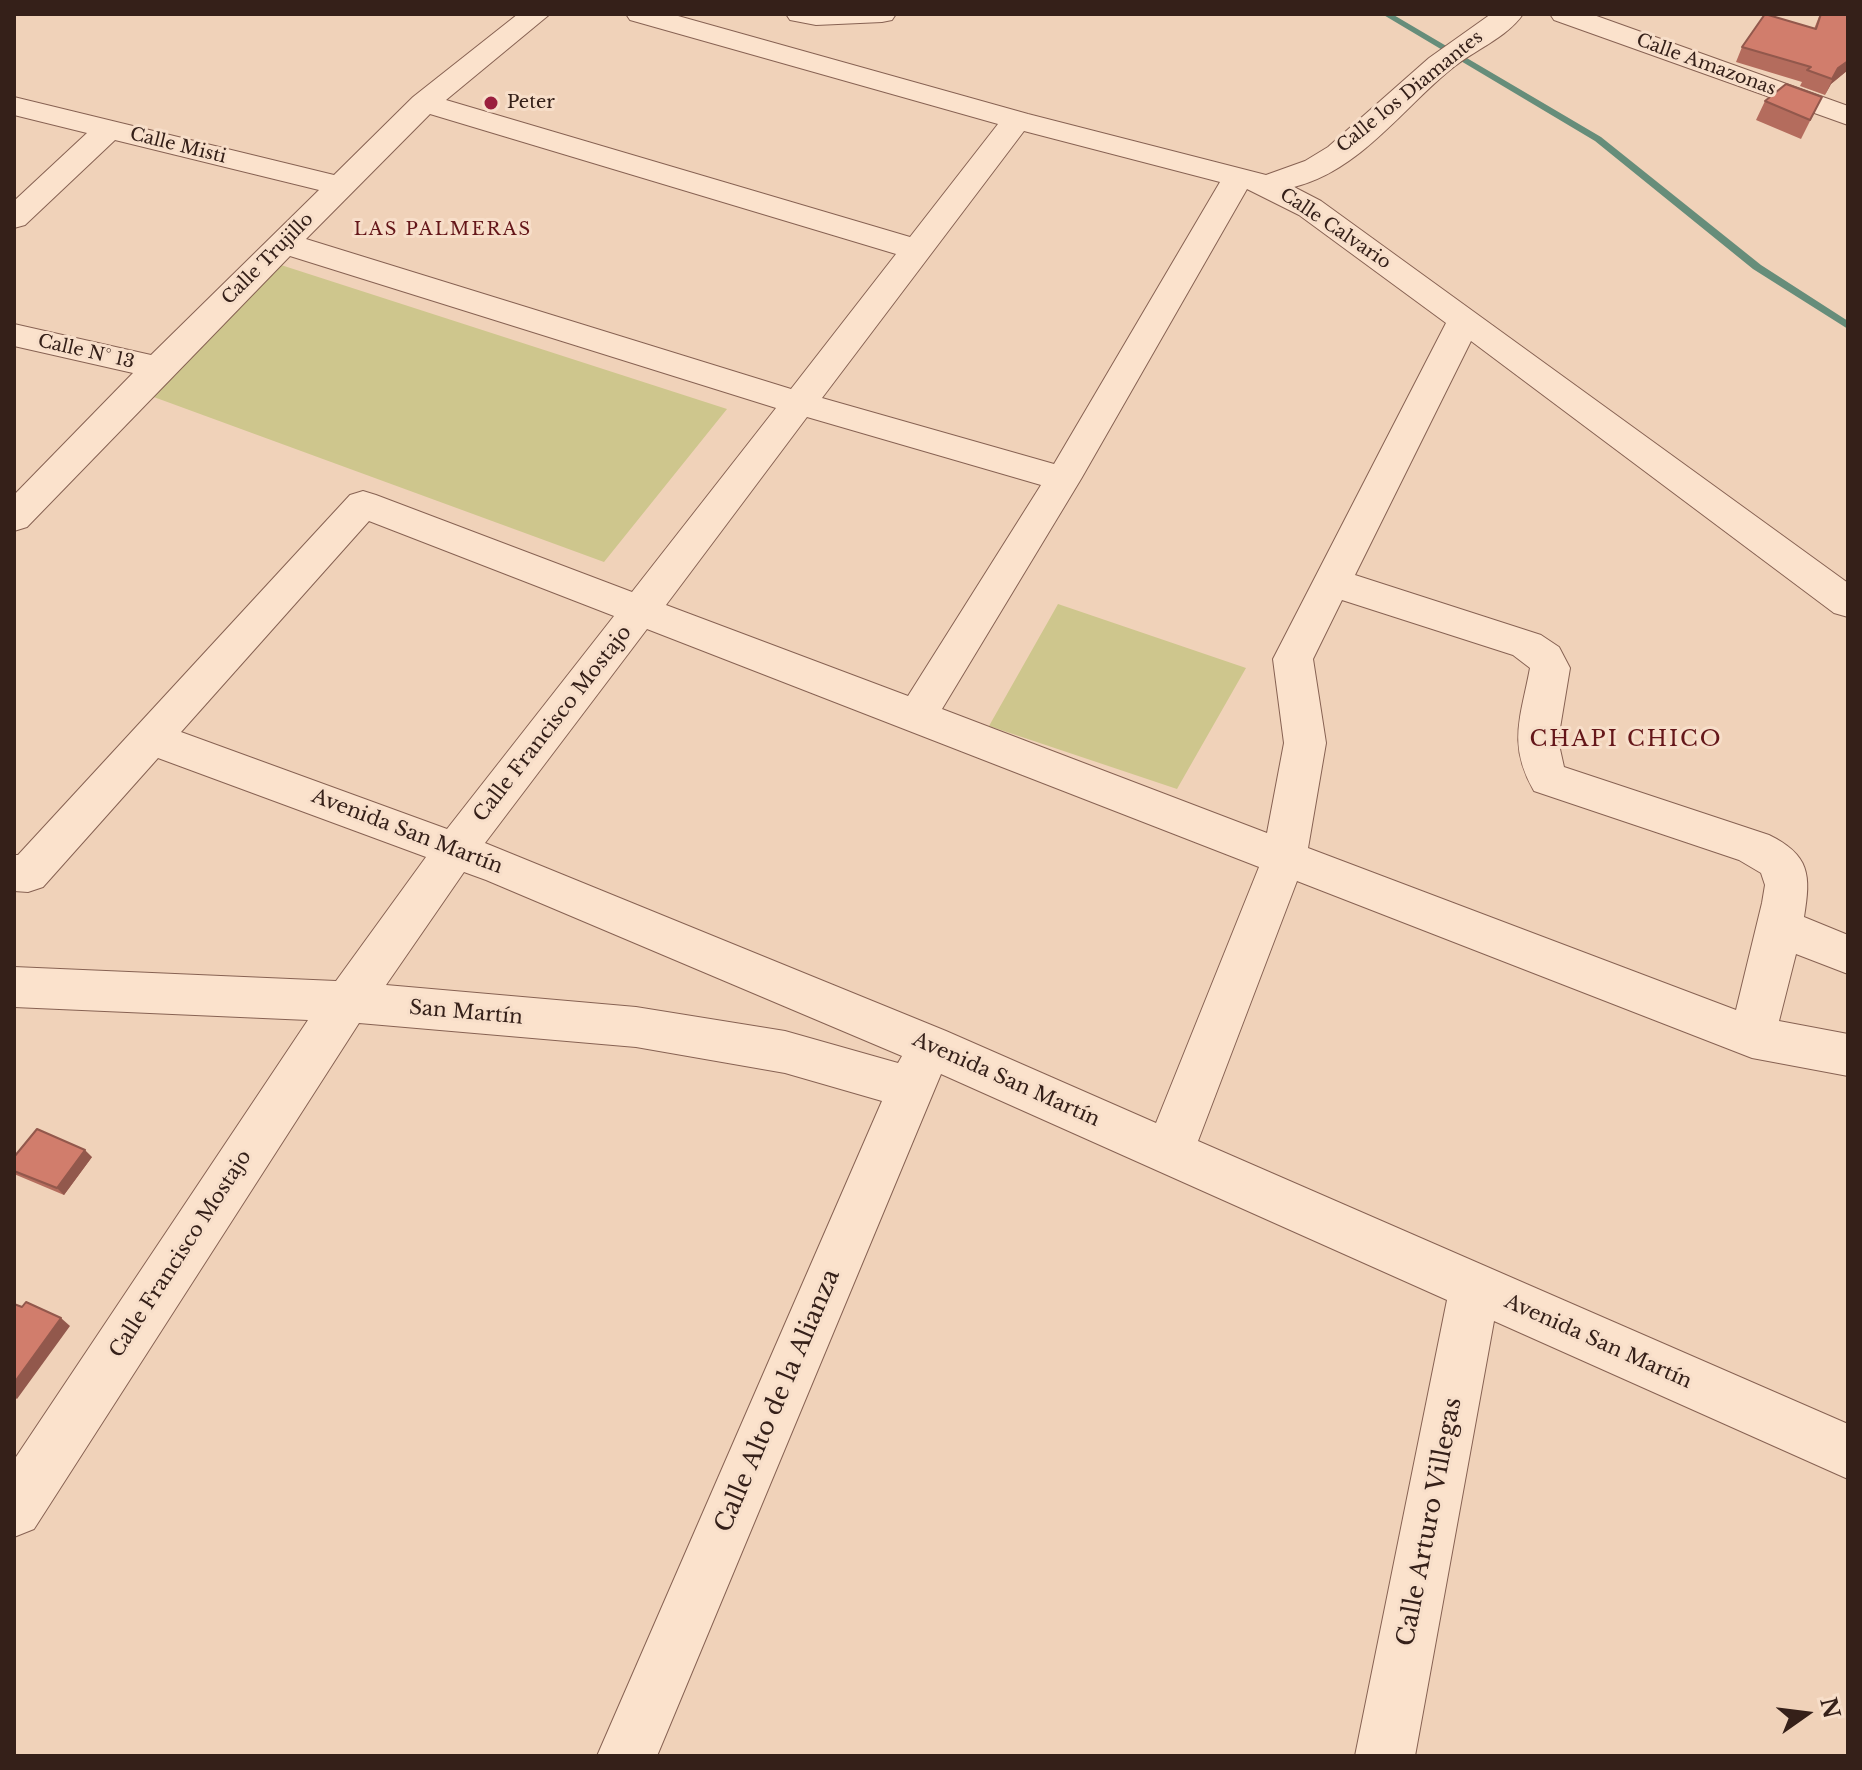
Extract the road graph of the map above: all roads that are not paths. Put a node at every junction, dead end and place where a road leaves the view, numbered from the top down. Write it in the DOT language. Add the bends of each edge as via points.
graph roads {
  1 [pos="536,14"];
  2 [pos="640,14"];
  3 [pos="800,14"];
  4 [pos="882,14"];
  5 [pos="1509,14"];
  6 [pos="1564,14"];
  7 [pos="424,103"];
  8 [pos="14,106"];
  9 [pos="1848,116"];
  10 [pos="1017,120"];
  11 [pos="109,129"];
  12 [pos="1252,181"];
  13 [pos="341,186"];
  14 [pos="14,218"];
  15 [pos="283,243"];
  16 [pos="917,250"];
  17 [pos="1465,320"];
  18 [pos="14,335"];
  19 [pos="158,368"];
  20 [pos="799,403"];
  21 [pos="1063,479"];
  22 [pos="14,518"];
  23 [pos="1332,582"];
  24 [pos="1848,603"];
  25 [pos="640,610"];
  26 [pos="916,717"];
  27 [pos="151,738"];
  28 [pos="456,849"];
  29 [pos="1284,859"];
  30 [pos="14,873"];
  31 [pos="1779,927"];
  32 [pos="1848,955"];
  33 [pos="14,987"];
  34 [pos="347,1002"];
  35 [pos="1752,1037"];
  36 [pos="1848,1055"];
  37 [pos="920,1067"];
  38 [pos="1169,1152"];
  39 [pos="1475,1287"];
  40 [pos="1848,1452"];
  41 [pos="14,1509"];
  42 [pos="627,1756"];
  43 [pos="1385,1756"];
  1 -- 7 [label="street, Calle Trujillo"];
  2 -- 10 [label="street, Calle Calvario"];
  3 -- 4 [label="street"];
  5 -- 12 [label="street, Calle los Diamantes" via="1435,67 1318,167 1281,182"];
  6 -- 9 [label="street, Calle Amazonas"];
  7 -- 13 [label="street, Calle Trujillo"];
  7 -- 16 [label="street"];
  8 -- 11 [label="street, Calle Misti"];
  10 -- 12 [label="street, Calle Calvario"];
  10 -- 16 [label="street, Calle Francisco Mostajo"];
  11 -- 13 [label="street, Calle Misti"];
  11 -- 14 [label="street"];
  12 -- 17 [label="street, Calle Calvario" via="1310,208"];
  12 -- 21 [label="street"];
  13 -- 15 [label="street, Calle Trujillo"];
  15 -- 19 [label="street, Calle Trujillo"];
  15 -- 20 [label="street"];
  16 -- 20 [label="street, Calle Francisco Mostajo"];
  17 -- 23 [label="street"];
  17 -- 24 [label="street, Calle Calvario"];
  18 -- 19 [label="street, Calle N° 13"];
  19 -- 22 [label="street, Calle Trujillo"];
  20 -- 21 [label="street"];
  20 -- 25 [label="street, Calle Francisco Mostajo"];
  21 -- 26 [label="street"];
  23 -- 29 [label="street" via="1293,659 1305,743"];
  23 -- 31 [label="street" via="1527,645 1545,658 1550,668 1535,750 1549,779 1778,859 1788,876"];
  25 -- 26 [label="street"];
  25 -- 27 [label="street" via="363,504"];
  25 -- 28 [label="street, Calle Francisco Mostajo"];
  26 -- 29 [label="street"];
  27 -- 28 [label="street, Avenida San Martín"];
  27 -- 30 [label="street" via="28,874"];
  28 -- 34 [label="street, Calle Francisco Mostajo"];
  28 -- 37 [label="street, Avenida San Martín"];
  29 -- 35 [label="street"];
  29 -- 38 [label="street"];
  31 -- 32 [label="street"];
  31 -- 35 [label="street"];
  33 -- 34 [label="street, San Martín"];
  34 -- 37 [label="street, San Martín" via="636,1027"];
  34 -- 41 [label="street, Calle Francisco Mostajo"];
  35 -- 36 [label="street"];
  37 -- 38 [label="street, Avenida San Martín"];
  37 -- 42 [label="street, Calle Alto de la Alianza"];
  38 -- 39 [label="street, Avenida San Martín"];
  39 -- 40 [label="street, Avenida San Martín"];
  39 -- 43 [label="street, Calle Arturo Villegas"];
}
